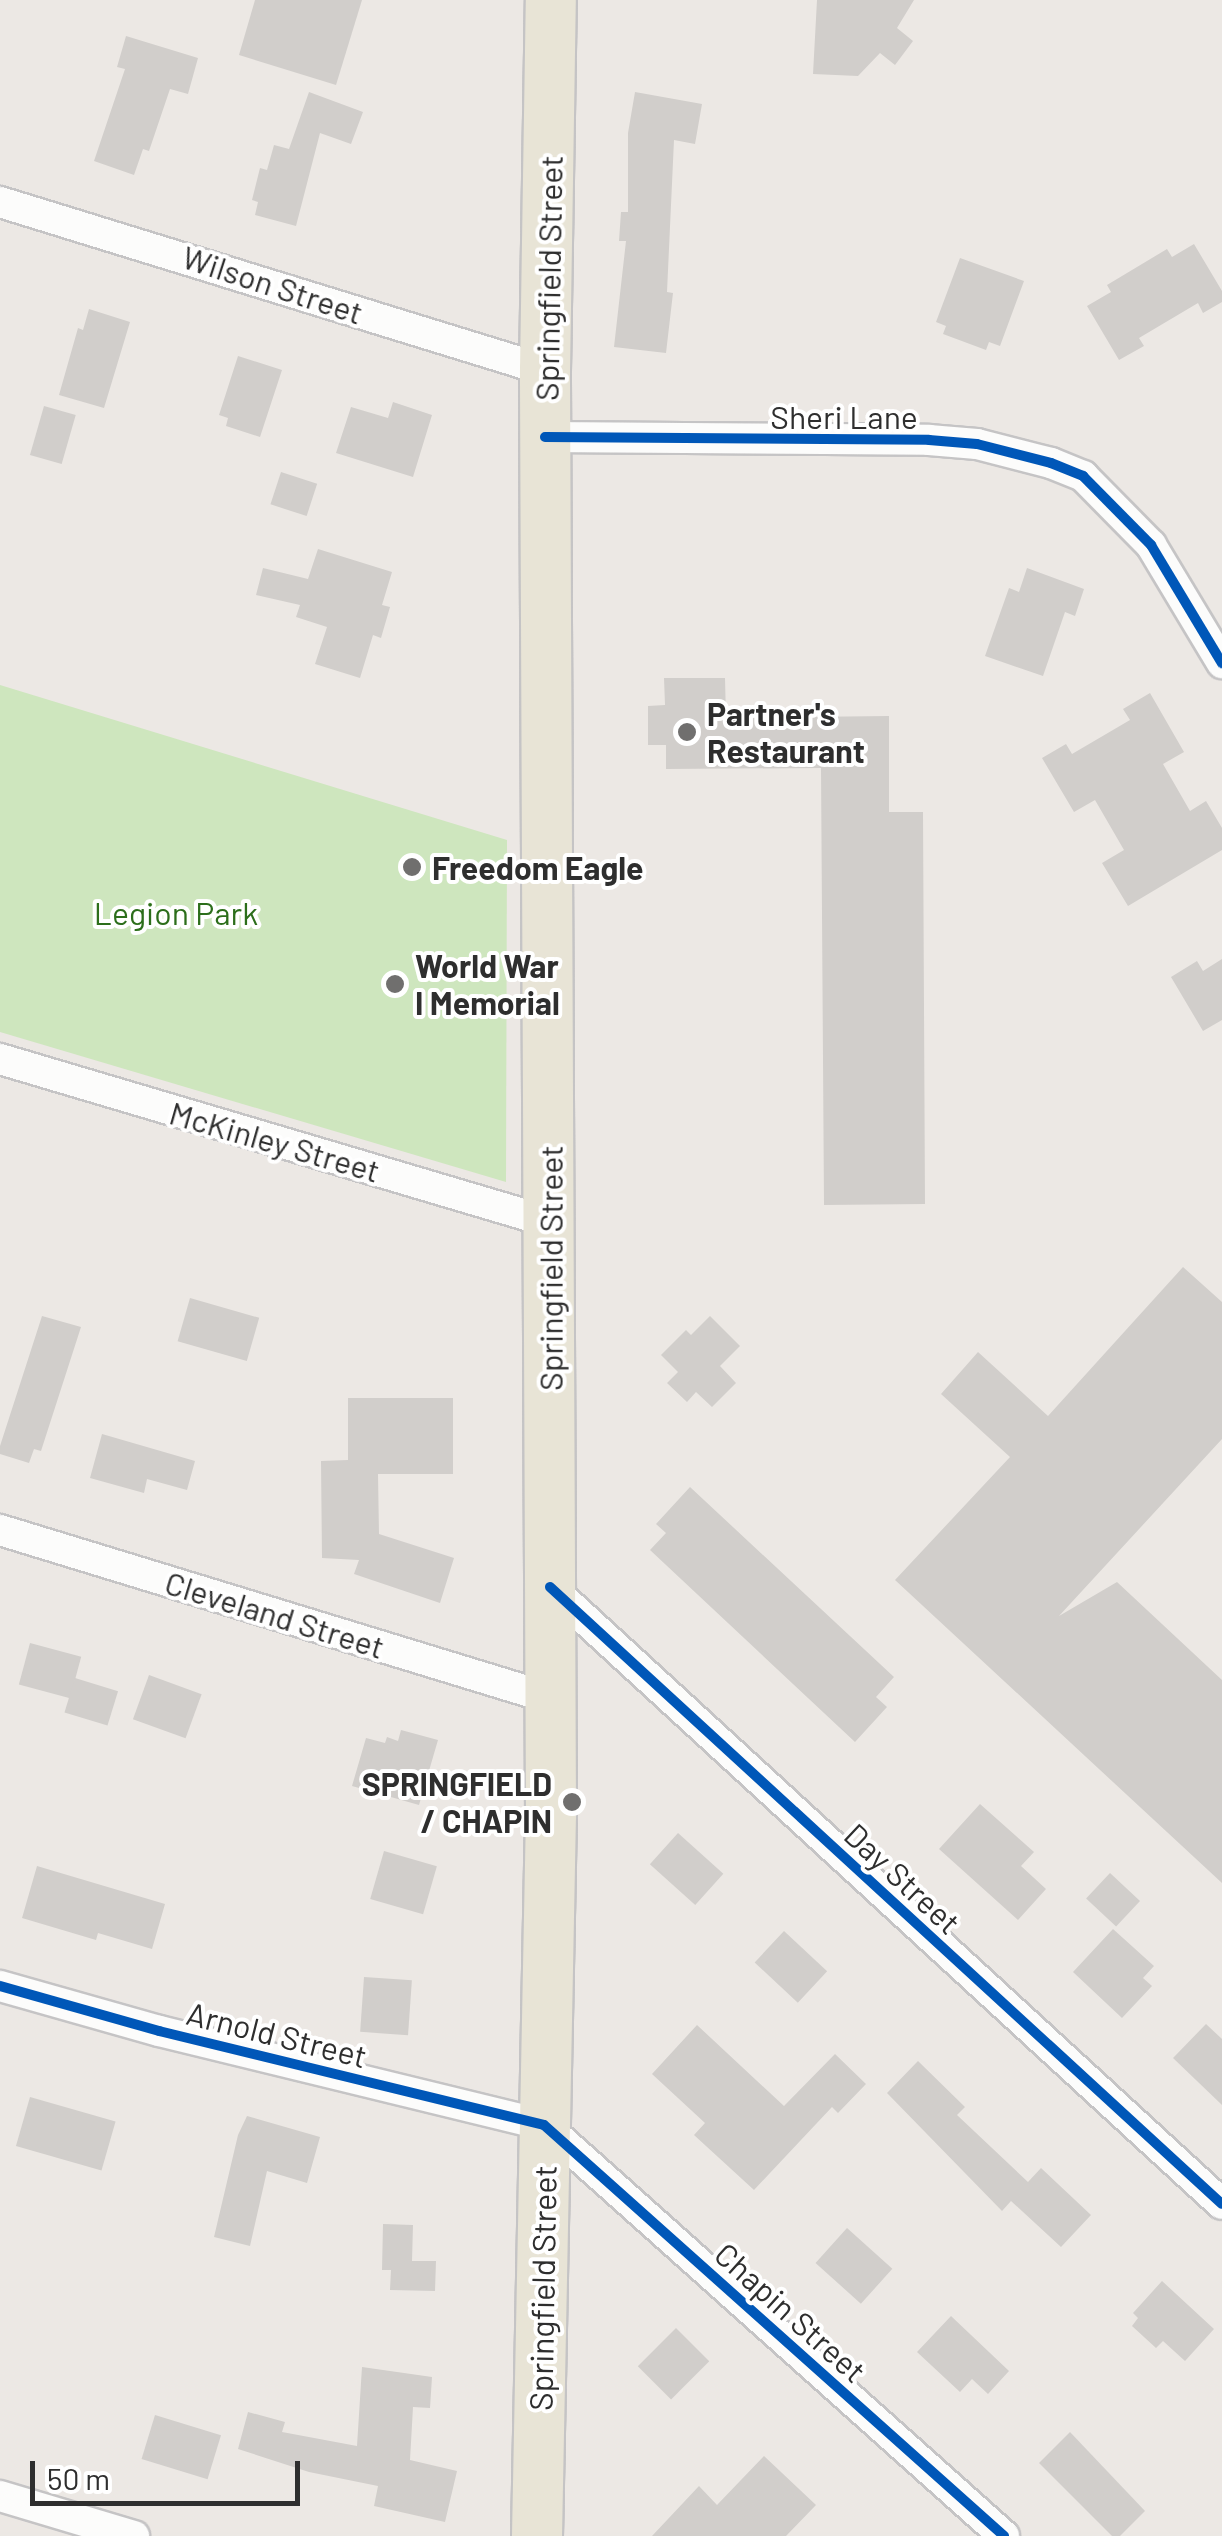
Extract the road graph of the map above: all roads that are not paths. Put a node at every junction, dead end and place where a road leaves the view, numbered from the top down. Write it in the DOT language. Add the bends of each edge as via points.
graph roads {
  1 [pos="552,0"];
  2 [pos="0,202"];
  3 [pos="545,370"];
  4 [pos="545,437"];
  5 [pos="1222,663"];
  6 [pos="0,1060"];
  7 [pos="550,1222"];
  8 [pos="0,1530"];
  9 [pos="550,1587"];
  10 [pos="550,1698"];
  11 [pos="0,1986"];
  12 [pos="544,2126"];
  13 [pos="1222,2204"];
  14 [pos="0,2496"];
  15 [pos="134,2536"];
  16 [pos="538,2536"];
  17 [pos="1004,2536"];
  1 -- 3 [label="main road, Springfield Street"];
  2 -- 3 [label="street, Wilson Street"];
  3 -- 4 [label="main road, Springfield Street"];
  4 -- 5 [label="street, Sheri Lane" via="929,440 1050,462 1083,476 1151,545"];
  4 -- 7 [label="main road, Springfield Street"];
  6 -- 7 [label="street, McKinley Street"];
  7 -- 9 [label="main road, Springfield Street"];
  8 -- 10 [label="street, Cleveland Street"];
  9 -- 10 [label="main road, Springfield Street"];
  9 -- 13 [label="street, Day Street"];
  10 -- 12 [label="main road, Springfield Street"];
  11 -- 12 [label="street, Arnold Street"];
  12 -- 16 [label="main road, Springfield Street"];
  12 -- 17 [label="street, Chapin Street"];
  14 -- 15 [label="street"];
}
